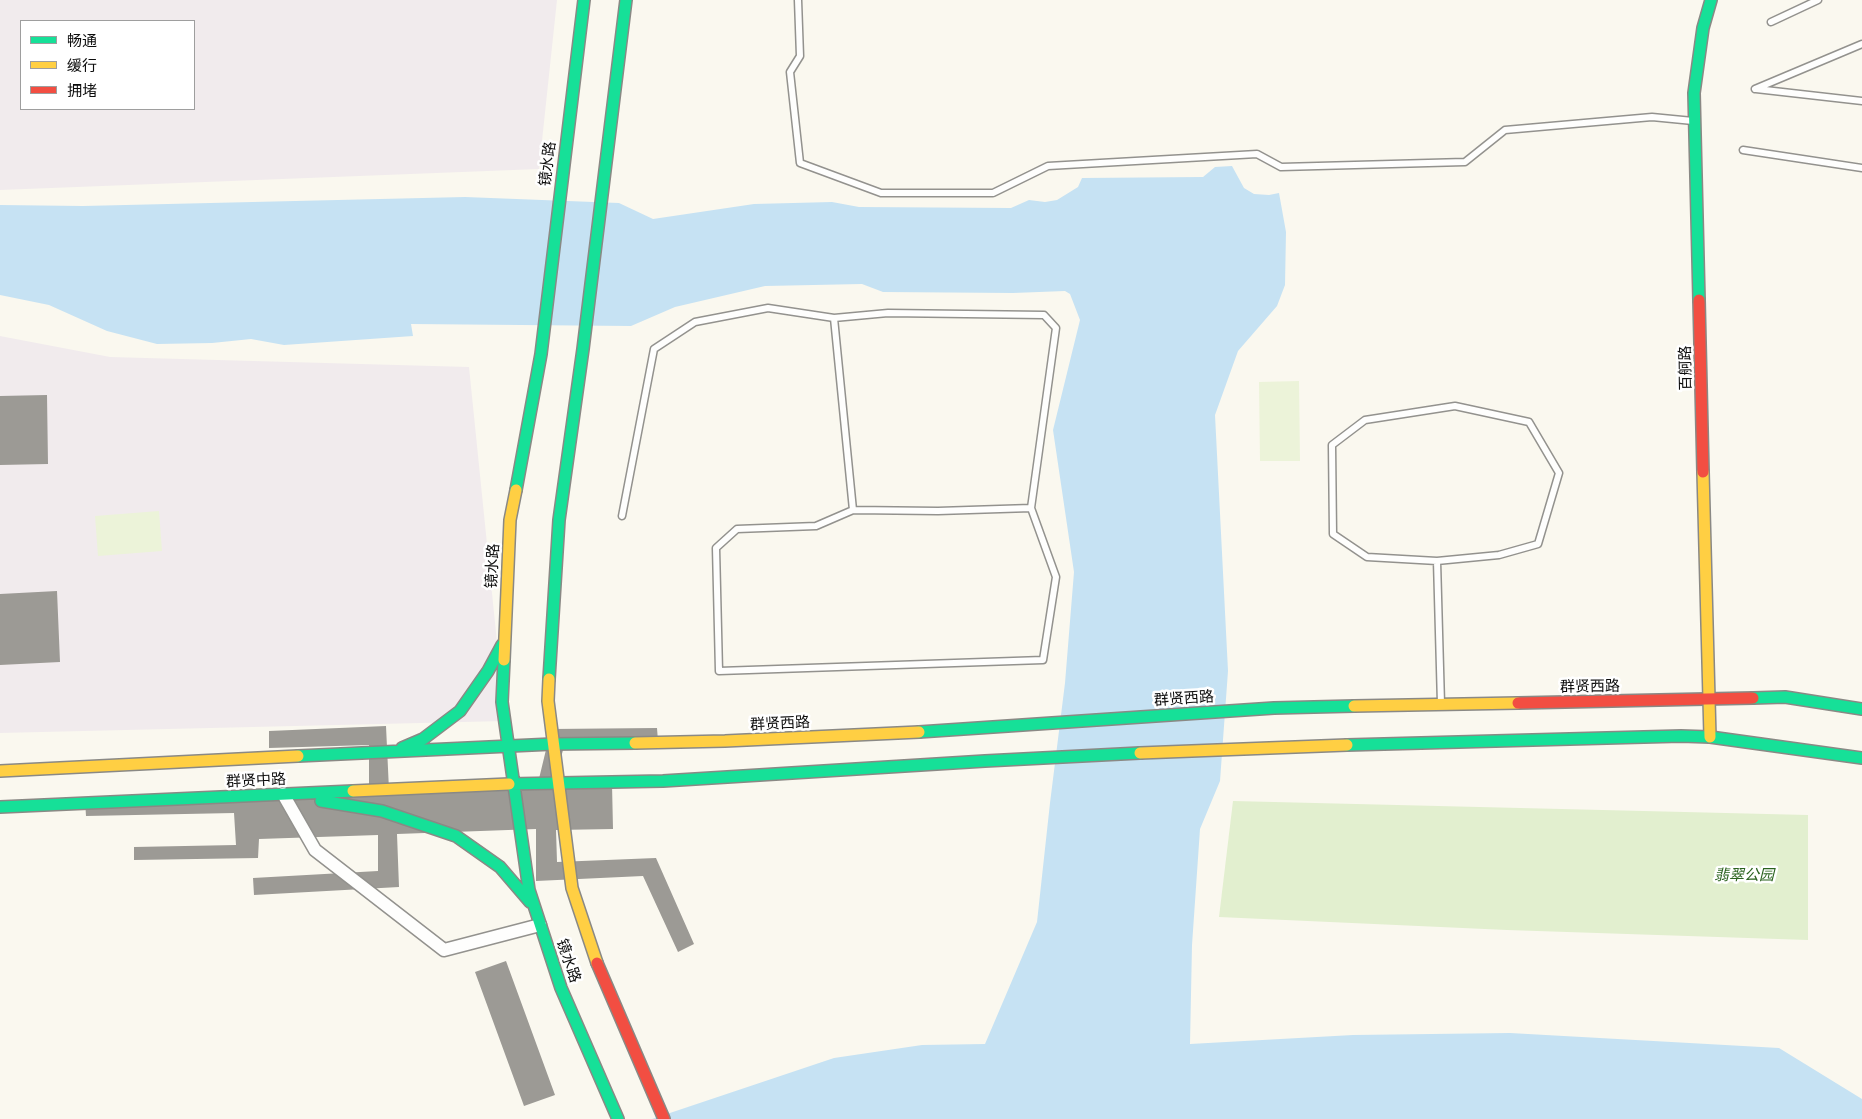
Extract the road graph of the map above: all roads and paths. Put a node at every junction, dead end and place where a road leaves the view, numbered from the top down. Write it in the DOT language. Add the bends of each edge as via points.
graph roads {
  1 [pos="584,0"];
  2 [pos="626,0"];
  3 [pos="798,0"];
  4 [pos="1711,0"];
  5 [pos="1818,0"];
  6 [pos="1771,22"];
  7 [pos="1862,44"];
  8 [pos="1862,101"];
  9 [pos="1695,121"];
  10 [pos="1743,150"];
  11 [pos="1862,168"];
  12 [pos="834,318"];
  13 [pos="1031,508"];
  14 [pos="853,510"];
  15 [pos="622,516"];
  16 [pos="1437,562"];
  17 [pos="505,640"];
  18 [pos="1709,699"];
  19 [pos="1441,705"];
  20 [pos="1862,709"];
  21 [pos="1710,737"];
  22 [pos="553,744"];
  23 [pos="508,747"];
  24 [pos="392,752"];
  25 [pos="1862,758"];
  26 [pos="0,771"];
  27 [pos="558,783"];
  28 [pos="513,784"];
  29 [pos="283,794"];
  30 [pos="0,807"];
  31 [pos="534,907"];
  32 [pos="540,925"];
  33 [pos="618,1119"];
  34 [pos="664,1119"];
  1 -- 17 [label="main road, 镜水路" via="541,354 510,520"];
  2 -- 22 [label="main road, 镜水路" via="583,349 558,520 548,701"];
  3 -- 9 [label="lane" via="800,56 790,72 800,163 881,193 993,193 1048,166 1257,154 1281,167 1464,162 1505,130 1652,117"];
  4 -- 9 [label="main road, 百舸路" via="1703,28 1694,93"];
  5 -- 6 [label="lane"];
  7 -- 8 [label="lane" via="1754,89"];
  9 -- 18 [label="main road, 百舸路"];
  10 -- 11 [label="lane"];
  12 -- 13 [label="lane" via="888,312 1044,315 1056,328"];
  12 -- 14 [label="lane"];
  12 -- 15 [label="lane" via="768,308 695,322 654,349"];
  13 -- 14 [label="lane"];
  13 -- 14 [label="lane" via="1056,577 1043,660 719,671 716,548 737,529 816,526"];
  16 -- 16 [label="lane" via="1367,557 1333,534 1332,445 1366,420 1454,406 1529,422 1560,473 1538,544 1499,555"];
  16 -- 19 [label="lane"];
  17 -- 23 [label="main road, 镜水路" via="502,702"];
  17 -- 24 [label="main road" via="460,711 423,739"];
  18 -- 19 [label="main road, 群贤西路"];
  18 -- 20 [label="main road, 群贤西路" via="1785,697"];
  18 -- 21 [label="main road, 百舸路"];
  19 -- 22 [label="main road, 群贤西路" via="1274,708 735,741"];
  21 -- 25 [label="main road"];
  21 -- 27 [label="main road" via="1274,747 663,781"];
  22 -- 23 [label="main road, 群贤西路"];
  22 -- 27 [label="main road, 镜水路"];
  23 -- 24 [label="main road, 群贤中路"];
  23 -- 28 [label="main road, 镜水路"];
  24 -- 26 [label="main road, 群贤中路"];
  27 -- 28 [label="main road"];
  27 -- 34 [label="main road, 镜水路" via="572,888 599,970"];
  28 -- 29 [label="main road, 群贤中路"];
  28 -- 31 [label="main road, 镜水路"];
  29 -- 30 [label="main road, 群贤中路"];
  29 -- 31 [label="main road" via="382,811 456,836 500,867"];
  29 -- 32 [label="street" via="315,850 444,950"];
  31 -- 32 [label="main road, 镜水路"];
  32 -- 33 [label="main road, 镜水路" via="561,988"];
}
